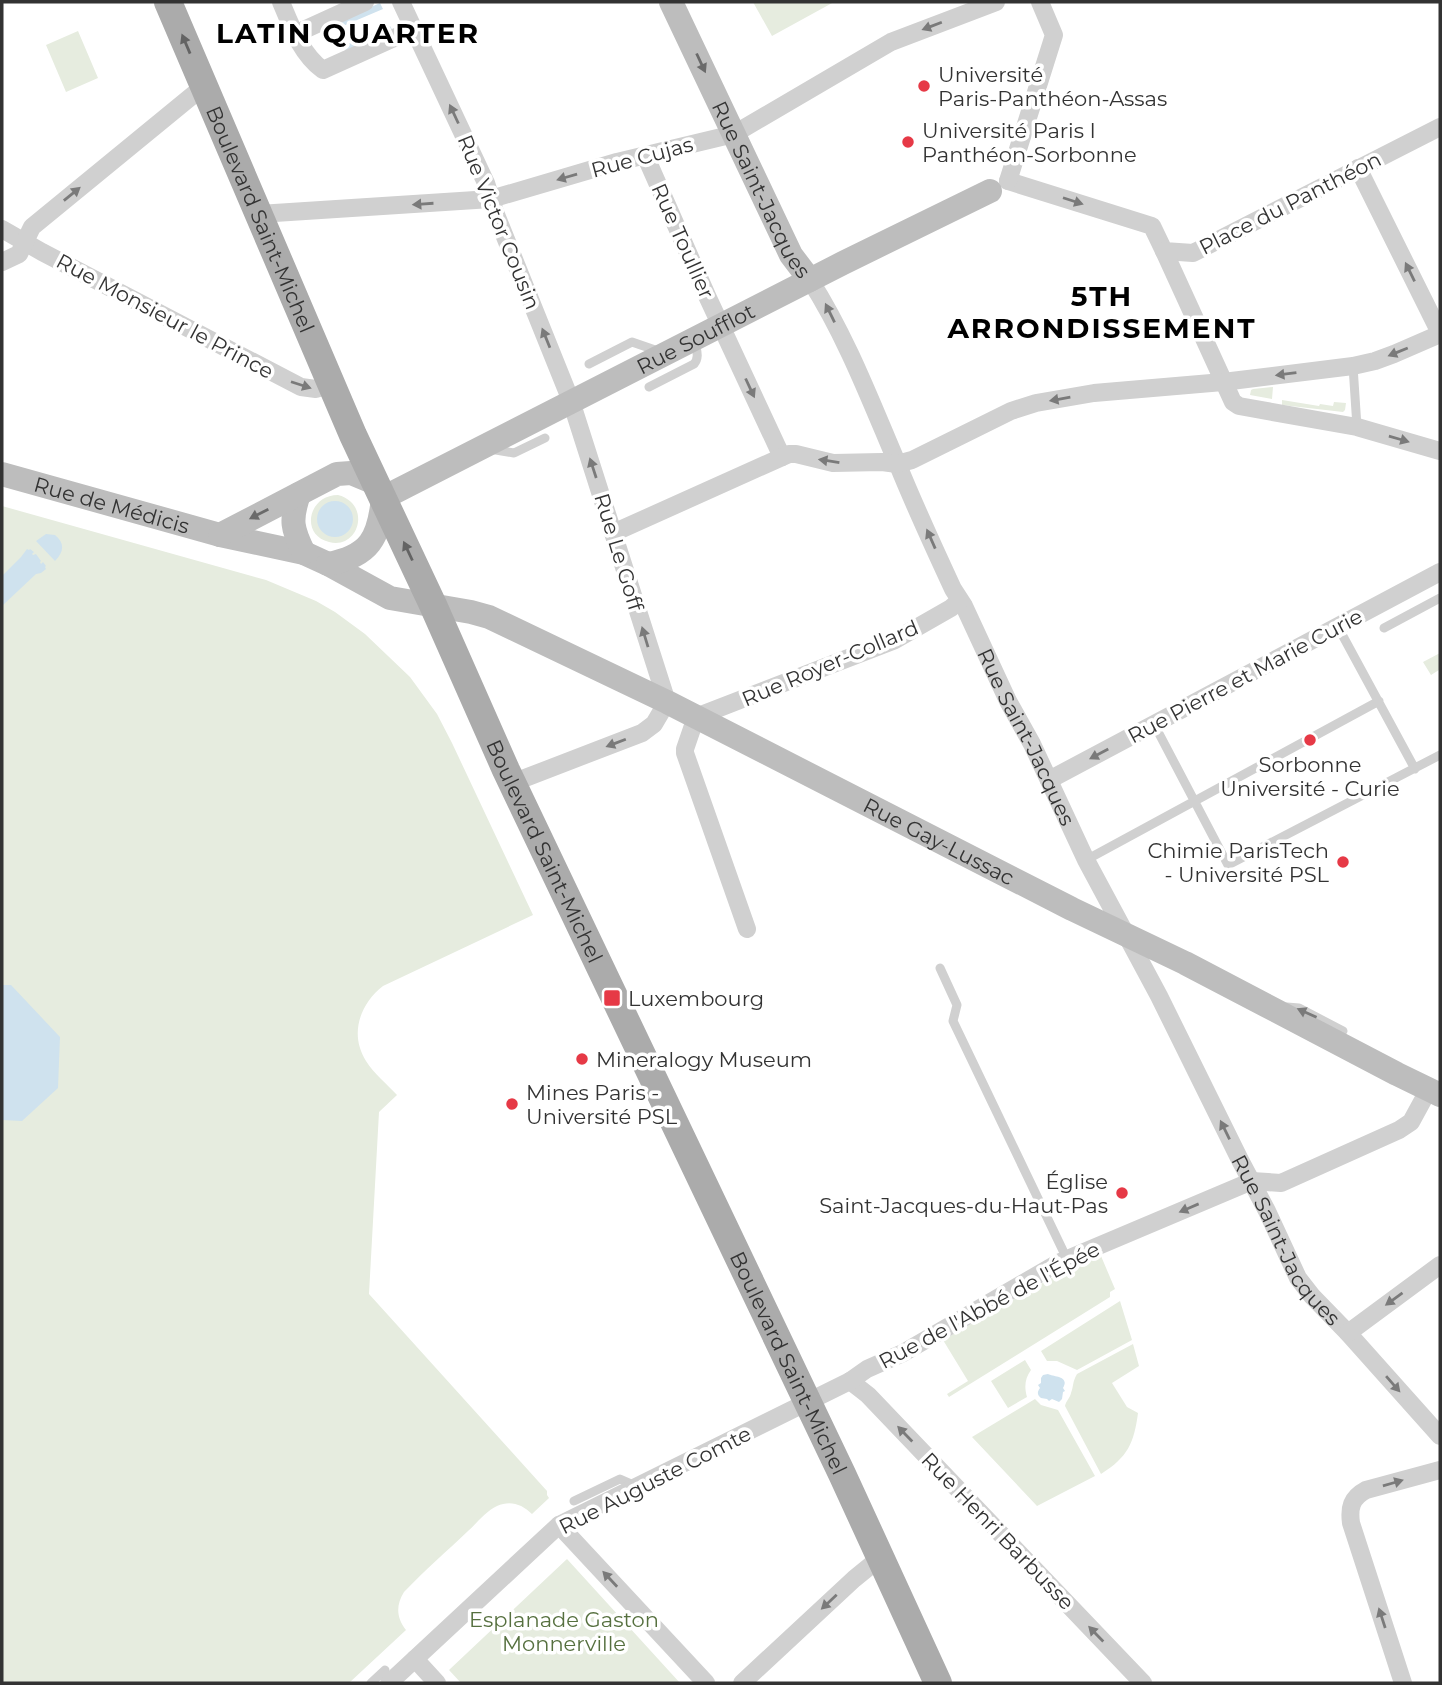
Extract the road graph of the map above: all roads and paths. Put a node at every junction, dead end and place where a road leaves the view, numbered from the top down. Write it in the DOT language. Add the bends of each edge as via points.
graph roads {
  1 [pos="168,2"];
  2 [pos="365,2"];
  3 [pos="401,2"];
  4 [pos="671,2"];
  5 [pos="996,2"];
  6 [pos="1040,2"];
  7 [pos="284,8"];
  8 [pos="295,34"];
  9 [pos="418,37"];
  10 [pos="204,86"];
  11 [pos="1440,127"];
  12 [pos="734,134"];
  13 [pos="645,155"];
  14 [pos="1358,168"];
  15 [pos="999,186"];
  16 [pos="491,199"];
  17 [pos="259,214"];
  18 [pos="2,229"];
  19 [pos="24,242"];
  20 [pos="1164,251"];
  21 [pos="2,262"];
  22 [pos="810,280"];
  23 [pos="722,326"];
  24 [pos="1440,334"];
  25 [pos="694,340"];
  26 [pos="666,354"];
  27 [pos="589,364"];
  28 [pos="1353,366"];
  29 [pos="1223,382"];
  30 [pos="332,383"];
  31 [pos="649,387"];
  32 [pos="571,401"];
  33 [pos="1357,427"];
  34 [pos="545,438"];
  35 [pos="482,447"];
  36 [pos="1440,451"];
  37 [pos="782,457"];
  38 [pos="897,464"];
  39 [pos="361,468"];
  40 [pos="2,474"];
  41 [pos="299,494"];
  42 [pos="613,533"];
  43 [pos="220,535"];
  44 [pos="304,553"];
  45 [pos="328,564"];
  46 [pos="1440,572"];
  47 [pos="1440,598"];
  48 [pos="959,601"];
  49 [pos="433,605"];
  50 [pos="1338,627"];
  51 [pos="1384,628"];
  52 [pos="1379,701"];
  53 [pos="667,702"];
  54 [pos="696,718"];
  55 [pos="1154,724"];
  56 [pos="1440,755"];
  57 [pos="1415,769"];
  58 [pos="1049,780"];
  59 [pos="512,783"];
  60 [pos="1194,802"];
  61 [pos="1086,860"];
  62 [pos="747,929"];
  63 [pos="1127,934"];
  64 [pos="940,968"];
  65 [pos="1267,1005"];
  66 [pos="1343,1031"];
  67 [pos="1435,1092"];
  68 [pos="1252,1181"];
  69 [pos="1067,1259"];
  70 [pos="1440,1265"];
  71 [pos="1348,1333"];
  72 [pos="850,1381"];
  73 [pos="807,1402"];
  74 [pos="1440,1436"];
  75 [pos="1440,1469"];
  76 [pos="638,1487"];
  77 [pos="574,1502"];
  78 [pos="559,1525"];
  79 [pos="880,1557"];
  80 [pos="415,1659"];
  81 [pos="387,1676"];
  82 [pos="371,1683"];
  83 [pos="437,1683"];
  84 [pos="706,1683"];
  85 [pos="742,1683"];
  86 [pos="938,1683"];
  87 [pos="1143,1683"];
  88 [pos="1403,1683"];
  10 -- 1 [label="main road, Boulevard Saint-Michel, one-way"];
  2 -- 8 [label="street"];
  3 -- 9 [label="street, Rue Victor Cousin"];
  4 -- 12 [label="street, Rue Saint-Jacques, one-way"];
  5 -- 12 [label="street, Rue Cujas, one-way" via="891,42"];
  6 -- 15 [label="street" via="1054,34"];
  7 -- 8 [label="street"];
  8 -- 9 [label="street" via="323,70"];
  16 -- 9 [label="street, Rue Victor Cousin, one-way"];
  10 -- 17 [label="main road, Boulevard Saint-Michel"];
  19 -- 10 [label="street, one-way" via="32,227"];
  11 -- 14 [label="street, Place du Panthéon"];
  12 -- 13 [label="street, Rue Cujas"];
  12 -- 22 [label="street, Rue Saint-Jacques" via="791,255"];
  13 -- 16 [label="street, Rue Cujas, one-way"];
  13 -- 23 [label="street, Rue Toullier"];
  14 -- 20 [label="street, Place du Panthéon" via="1193,253"];
  24 -- 14 [label="street, one-way"];
  15 -- 20 [label="street, one-way" via="1152,226"];
  15 -- 22 [label="street, Rue Soufflot"];
  16 -- 17 [label="street, Rue Cujas, one-way"];
  32 -- 16 [label="street, Rue Victor Cousin, one-way"];
  17 -- 30 [label="main road, Boulevard Saint-Michel"];
  18 -- 19 [label="street, Rue Monsieur le Prince"];
  19 -- 21 [label="street" via="19,254"];
  19 -- 30 [label="street, Rue Monsieur le Prince, one-way" via="301,387 316,389"];
  20 -- 29 [label="street"];
  22 -- 23 [label="street, Rue Soufflot"];
  38 -- 22 [label="street, Rue Saint-Jacques, one-way" via="870,396"];
  23 -- 25 [label="street, Rue Soufflot"];
  23 -- 37 [label="street, Rue Toullier, one-way"];
  24 -- 28 [label="street, one-way"];
  25 -- 26 [label="street, Rue Soufflot"];
  25 -- 31 [label="lane" via="697,361"];
  26 -- 27 [label="lane" via="632,342"];
  26 -- 32 [label="street, Rue Soufflot"];
  28 -- 29 [label="street, one-way"];
  28 -- 33 [label="lane"];
  29 -- 33 [label="street" via="1239,406"];
  29 -- 38 [label="street, one-way" via="1036,403"];
  30 -- 39 [label="main road, Boulevard Saint-Michel"];
  32 -- 35 [label="street, Rue Soufflot"];
  42 -- 32 [label="street, Rue Le Goff, one-way"];
  33 -- 36 [label="street, one-way"];
  34 -- 35 [label="lane" via="514,453"];
  35 -- 39 [label="street, Rue Soufflot"];
  38 -- 37 [label="street, one-way" via="833,463 796,454"];
  37 -- 42 [label="street"];
  48 -- 38 [label="street, Rue Saint-Jacques, one-way"];
  39 -- 41 [label="street" via="337,474"];
  39 -- 45 [label="street" via="380,523 358,554"];
  49 -- 39 [label="main road, Boulevard Saint-Michel, one-way"];
  40 -- 43 [label="street, Rue de Médicis"];
  41 -- 43 [label="street, one-way"];
  41 -- 44 [label="street" via="292,528"];
  53 -- 42 [label="street, Rue Le Goff, one-way"];
  43 -- 44 [label="street, Rue de Médicis"];
  44 -- 45 [label="street"];
  45 -- 49 [label="street, Rue Gay-Lussac" via="390,598"];
  46 -- 50 [label="street, Rue Pierre et Marie Curie"];
  47 -- 51 [label="lane"];
  48 -- 54 [label="street, Rue Royer-Collard" via="895,640"];
  48 -- 58 [label="street, Rue Saint-Jacques"];
  49 -- 53 [label="street, Rue Gay-Lussac" via="489,617"];
  49 -- 59 [label="main road, Boulevard Saint-Michel"];
  50 -- 52 [label="lane"];
  50 -- 55 [label="street, Rue Pierre et Marie Curie"];
  52 -- 57 [label="lane"];
  52 -- 60 [label="lane"];
  53 -- 54 [label="street, Rue Gay-Lussac"];
  53 -- 59 [label="street, one-way" via="654,724 642,733"];
  54 -- 62 [label="street" via="685,753"];
  54 -- 63 [label="street, Rue Gay-Lussac"];
  55 -- 58 [label="street, Rue Pierre et Marie Curie, one-way"];
  55 -- 60 [label="lane"];
  56 -- 57 [label="lane"];
  57 -- 60 [label="lane" via="1228,865"];
  58 -- 61 [label="street, Rue Saint-Jacques"];
  59 -- 73 [label="main road, Boulevard Saint-Michel"];
  60 -- 61 [label="lane"];
  61 -- 63 [label="street, Rue Saint-Jacques"];
  63 -- 65 [label="street, Rue Gay-Lussac"];
  68 -- 63 [label="street, Rue Saint-Jacques, one-way"];
  64 -- 69 [label="lane" via="957,1005 953,1021"];
  66 -- 65 [label="lane, one-way" via="1299,1008"];
  65 -- 67 [label="street, Rue Gay-Lussac"];
  67 -- 68 [label="street, Rue de l'Abbé de l'Épée" via="1399,1130 1281,1183"];
  68 -- 69 [label="street, Rue de l'Abbé de l'Épée, one-way"];
  68 -- 71 [label="street, Rue Saint-Jacques" via="1298,1279"];
  69 -- 72 [label="street, Rue de l'Abbé de l'Épée"];
  70 -- 71 [label="street, one-way"];
  71 -- 74 [label="street, Rue Saint-Jacques, one-way"];
  72 -- 73 [label="street, Rue de l'Abbé de l'Épée"];
  87 -- 72 [label="street, Rue Henri Barbusse, one-way"];
  73 -- 76 [label="street, Rue Auguste Comte"];
  73 -- 79 [label="main road, Boulevard Saint-Michel"];
  88 -- 75 [label="street, one-way" via="1351,1523 1351,1504 1366,1490"];
  76 -- 77 [label="lane" via="620,1479"];
  76 -- 78 [label="street, Rue Auguste Comte"];
  78 -- 80 [label="street, Rue Auguste Comte"];
  84 -- 78 [label="street, one-way"];
  79 -- 85 [label="street, one-way"];
  79 -- 86 [label="main road, Boulevard Saint-Michel"];
  80 -- 81 [label="street, Rue Auguste Comte"];
  80 -- 83 [label="street"];
  81 -- 82 [label="lane"];
}
